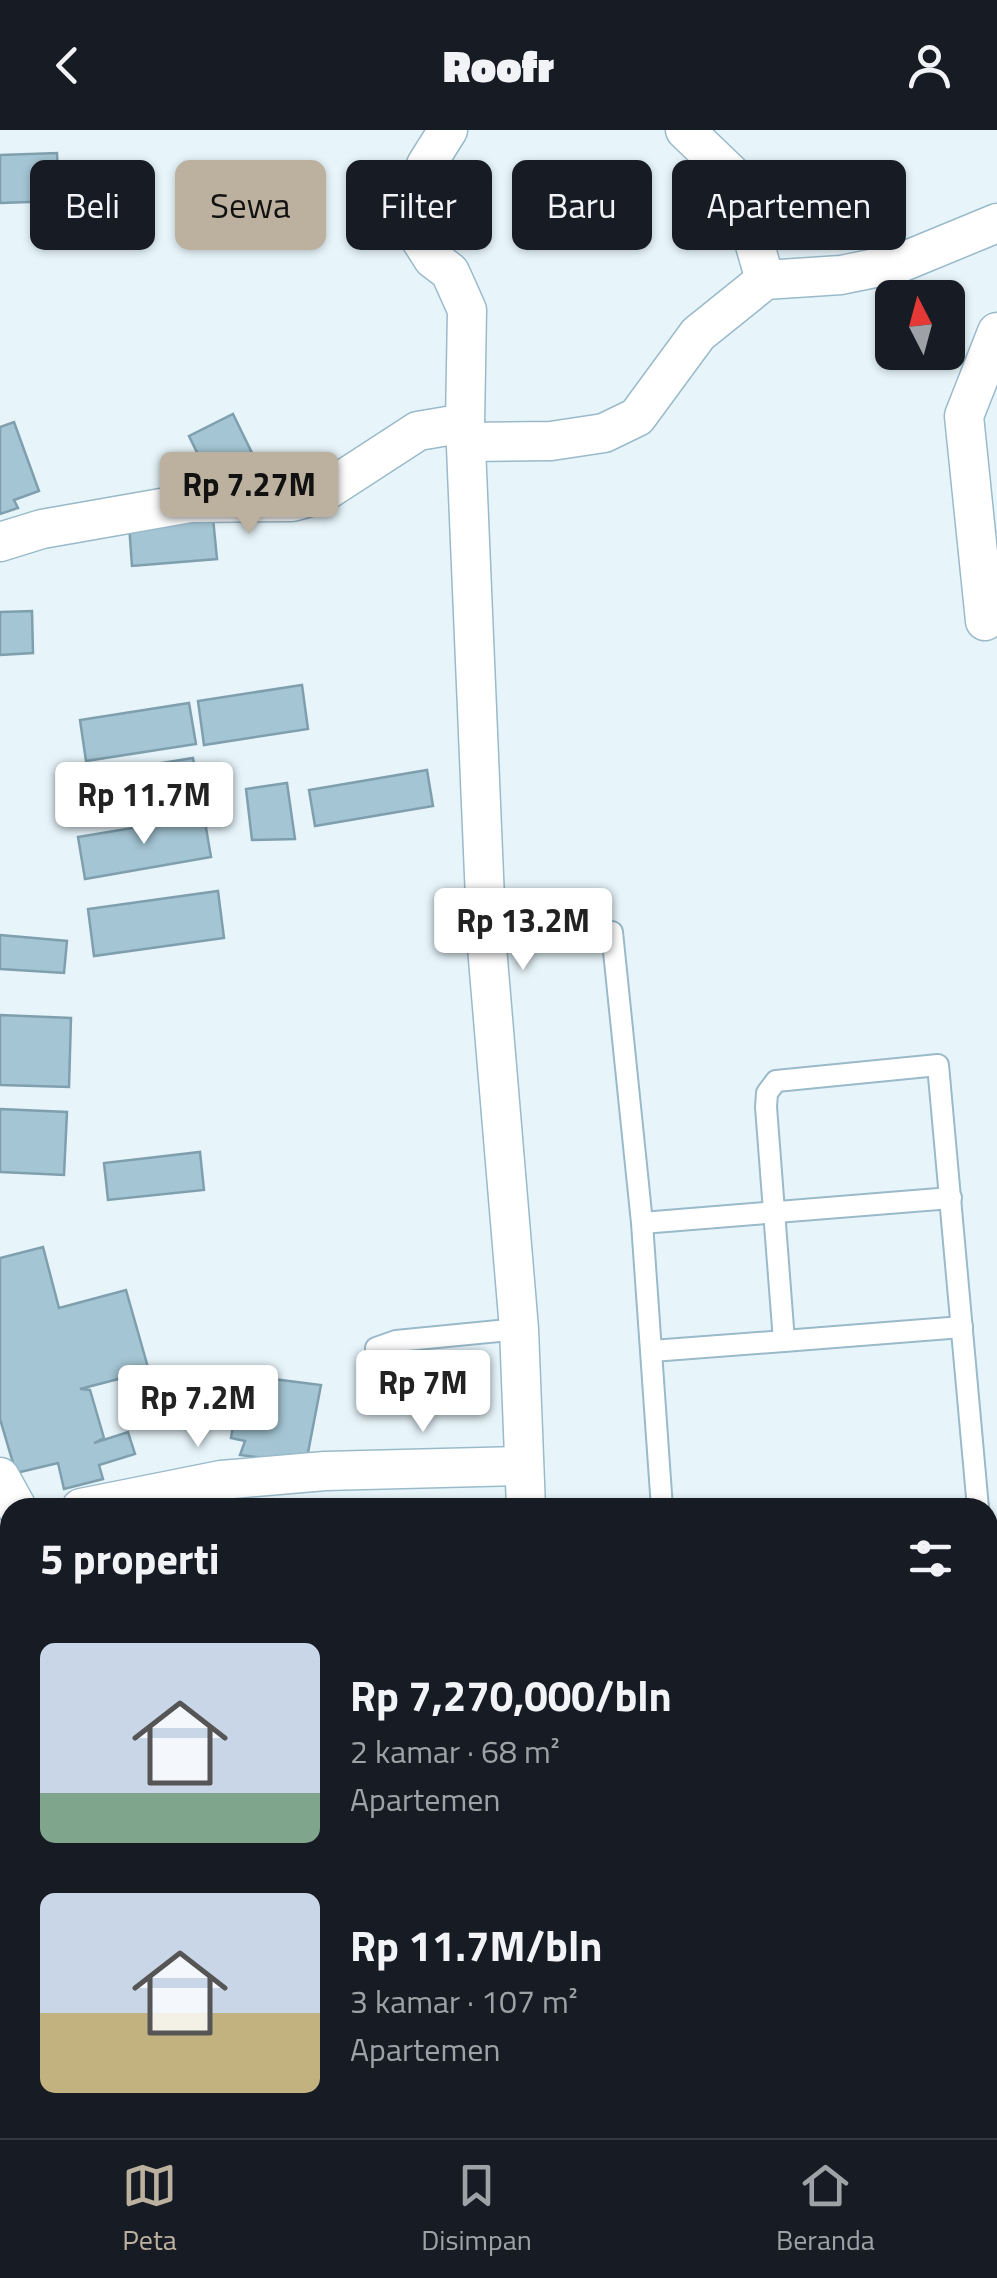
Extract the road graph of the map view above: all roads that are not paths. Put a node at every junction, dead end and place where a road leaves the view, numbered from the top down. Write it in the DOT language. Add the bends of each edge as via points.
graph roads {
  1 [pos="448,130"];
  2 [pos="685,130"];
  3 [pos="996,226"];
  4 [pos="765,280"];
  5 [pos="997,332"];
  6 [pos="466,432"];
  7 [pos="0,542"];
  8 [pos="985,621"];
  9 [pos="612,932"];
  10 [pos="951,1198"];
  11 [pos="772,1214"];
  12 [pos="642,1223"];
  13 [pos="962,1327"];
  14 [pos="519,1329"];
  15 [pos="784,1342"];
  16 [pos="376,1348"];
  17 [pos="652,1351"];
  18 [pos="523,1466"];
  19 [pos="131,1498"];
  20 [pos="525,1498"];
  21 [pos="661,1498"];
  22 [pos="977,1498"];
  1 -- 6 [label="street" via="426,166 417,219 419,237 450,272 467,310"];
  2 -- 4 [label="street" via="736,179"];
  3 -- 4 [label="street" via="900,263"];
  4 -- 6 [label="street" via="698,334 637,417 604,434 568,439"];
  5 -- 8 [label="street" via="964,416"];
  6 -- 7 [label="street" via="418,431 320,494 292,502 190,504"];
  6 -- 14 [label="street" via="487,947"];
  9 -- 12 [label="lane"];
  10 -- 11 [label="lane"];
  10 -- 11 [label="lane" via="942,1073 930,1064 776,1081 766,1107"];
  10 -- 13 [label="lane"];
  11 -- 12 [label="lane"];
  11 -- 15 [label="lane"];
  12 -- 17 [label="lane"];
  13 -- 15 [label="lane"];
  13 -- 22 [label="lane"];
  14 -- 16 [label="lane"];
  14 -- 18 [label="street"];
  15 -- 17 [label="lane"];
  17 -- 21 [label="lane"];
  18 -- 19 [label="street" via="325,1471 221,1480"];
  18 -- 20 [label="street"];
}
